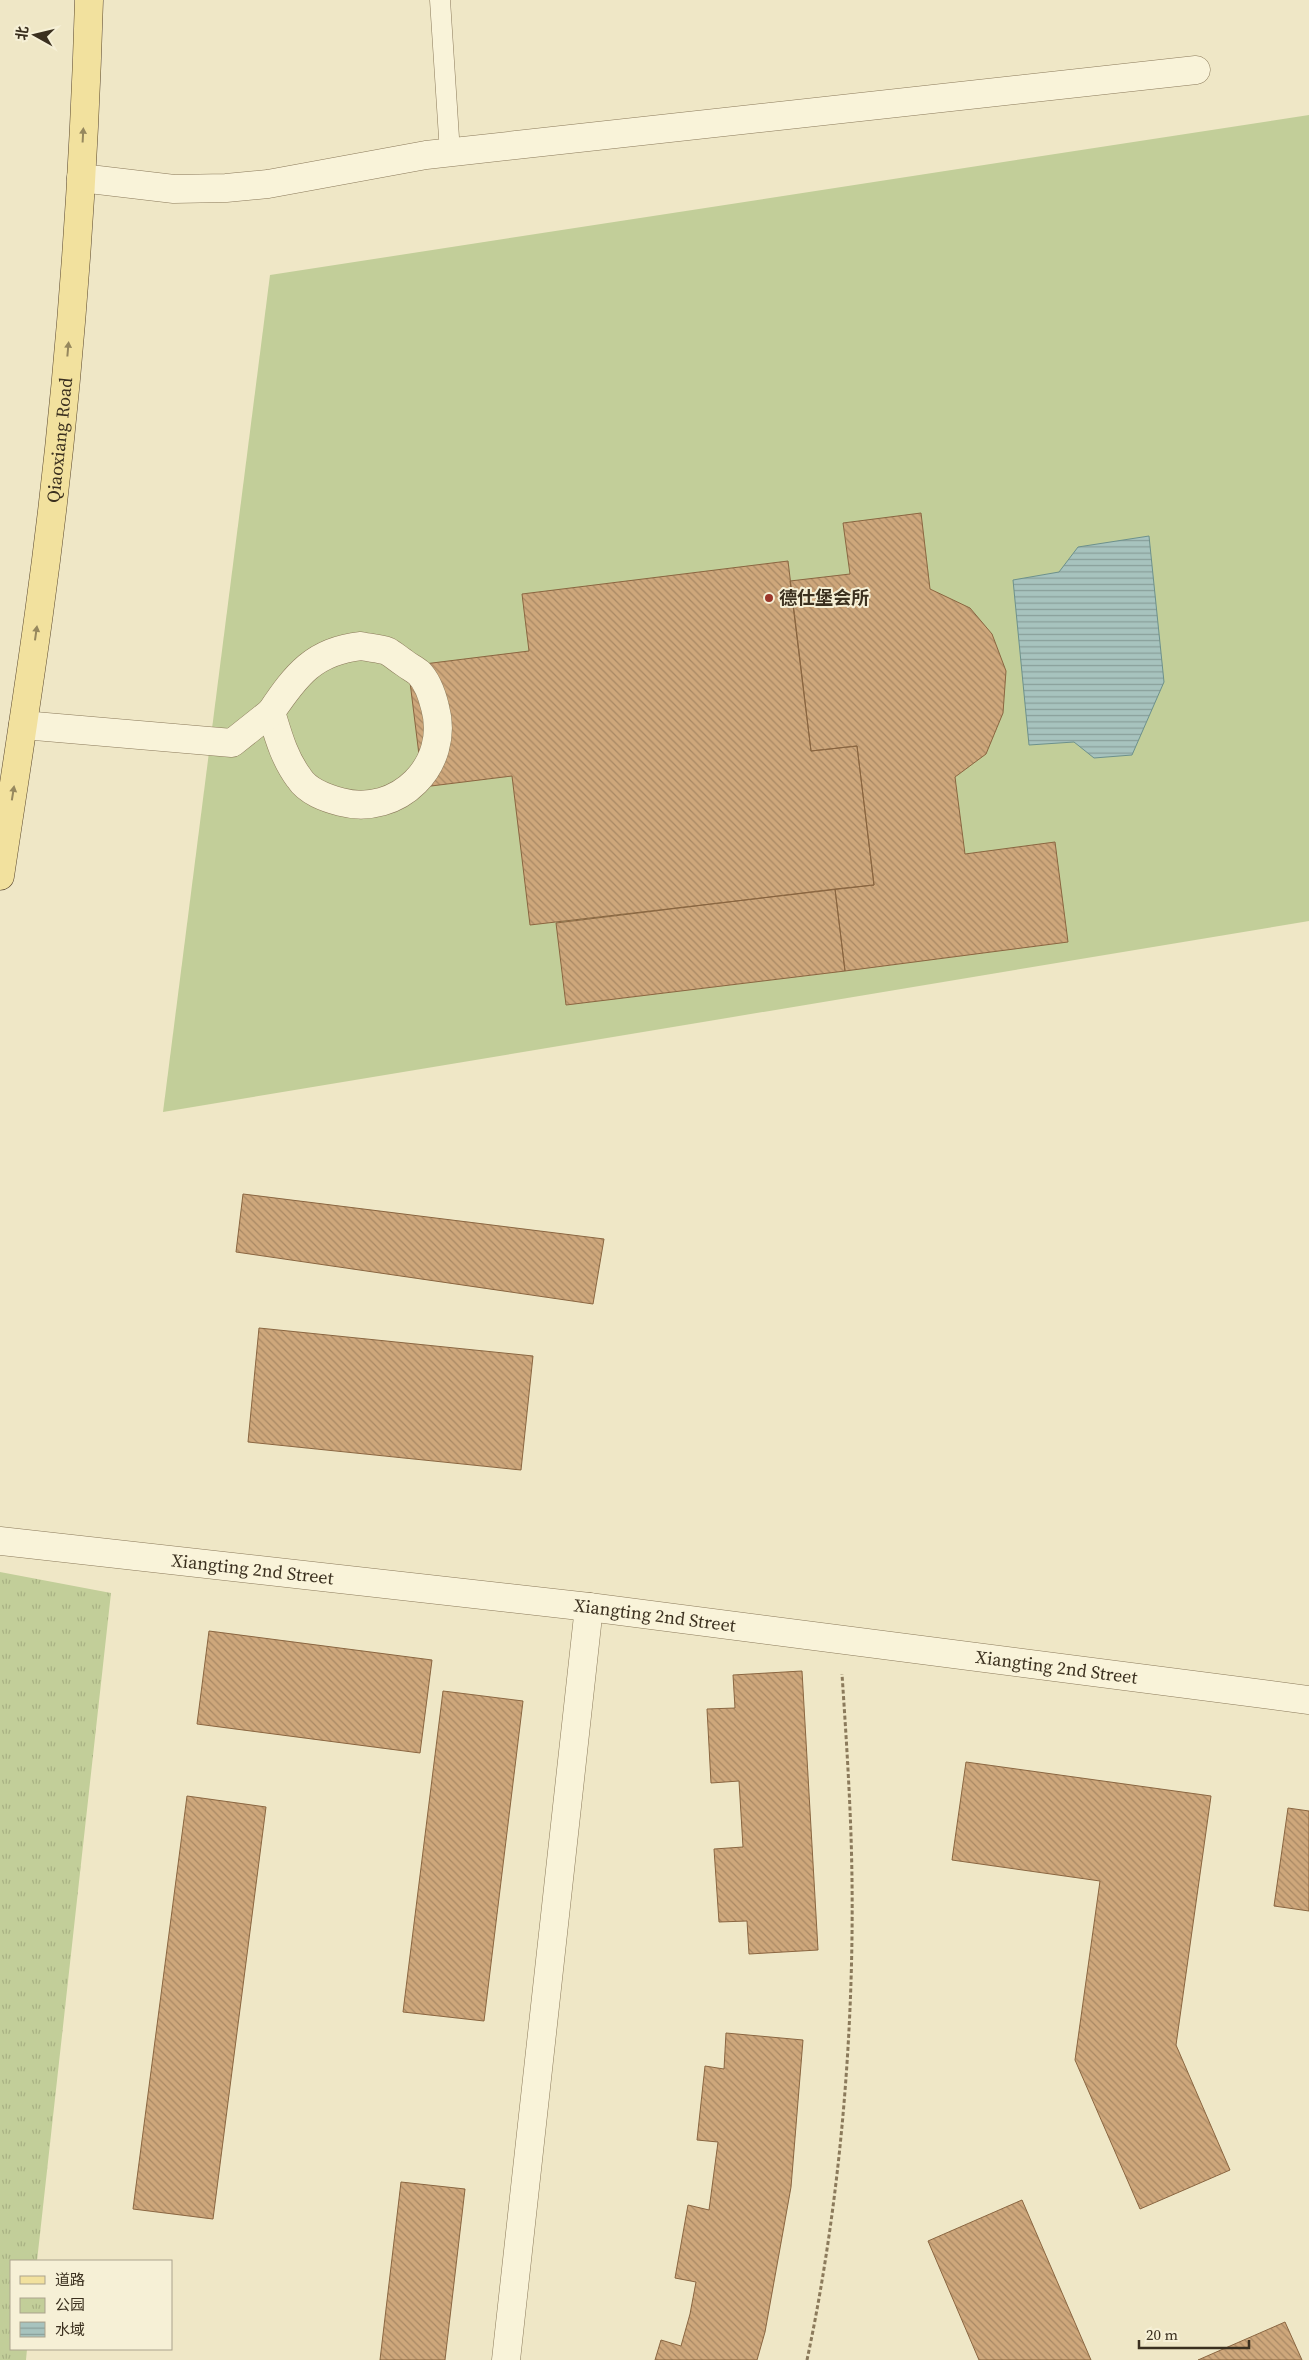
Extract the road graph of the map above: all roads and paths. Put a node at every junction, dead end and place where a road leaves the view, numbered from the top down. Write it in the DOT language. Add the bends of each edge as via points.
graph roads {
  1 [pos="88,0"];
  2 [pos="440,0"];
  3 [pos="1196,70"];
  4 [pos="450,153"];
  5 [pos="81,178"];
  6 [pos="270,712"];
  7 [pos="23,725"];
  8 [pos="0,876"];
  9 [pos="0,1541"];
  10 [pos="590,1607"];
  11 [pos="840,1639"];
  12 [pos="1309,1700"];
  13 [pos="506,2360"];
  14 [pos="807,2360"];
  5 -- 1 [label="main road, Qiaoxiang Road, one-way"];
  2 -- 4 [label="lane"];
  3 -- 4 [label="street"];
  4 -- 5 [label="street" via="268,184 226,188 174,189"];
  7 -- 5 [label="main road, Qiaoxiang Road, one-way" via="40,612 61,420"];
  6 -- 6 [label="street" via="283,752 300,780 323,798 358,807 385,802 402,793 430,764 438,738 438,717 431,692 418,673 387,651 361,646 344,648 318,658 293,679"];
  6 -- 7 [label="street" via="232,743"];
  8 -- 7 [label="main road, Qiaoxiang Road, one-way"];
  9 -- 10 [label="street, Xiangting 2nd Street"];
  10 -- 11 [label="street, Xiangting 2nd Street"];
  10 -- 13 [label="street"];
  11 -- 12 [label="street, Xiangting 2nd Street"];
  11 -- 14 [label="path" via="850,1811 852,1920 848,2028 828,2234"];
}
